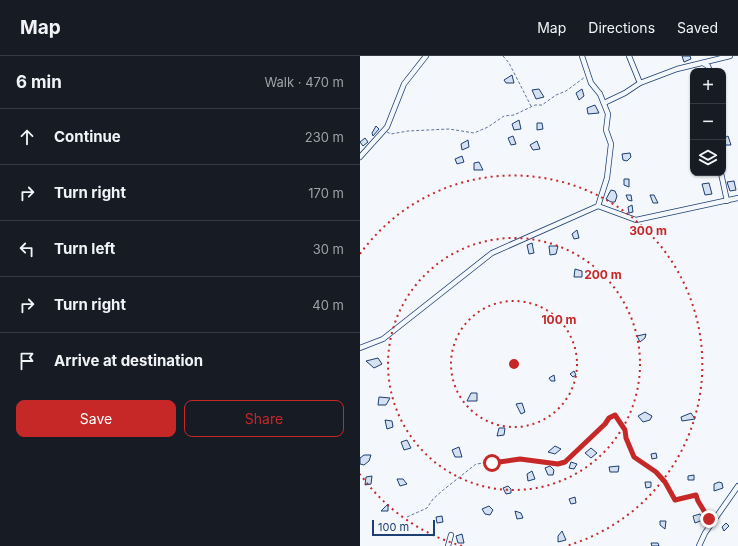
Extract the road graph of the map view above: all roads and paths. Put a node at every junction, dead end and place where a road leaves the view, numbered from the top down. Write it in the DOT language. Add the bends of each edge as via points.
graph roads {
  1 [pos="426,56"];
  2 [pos="503,56"];
  3 [pos="582,56"];
  4 [pos="629,56"];
  5 [pos="730,56"];
  6 [pos="703,63"];
  7 [pos="709,68"];
  8 [pos="588,73"];
  9 [pos="640,82"];
  10 [pos="604,103"];
  11 [pos="531,106"];
  12 [pos="383,131"];
  13 [pos="360,157"];
  14 [pos="722,176"];
  15 [pos="738,198"];
  16 [pos="727,201"];
  17 [pos="598,206"];
  18 [pos="360,348"];
  19 [pos="738,486"];
  20 [pos="407,517"];
  21 [pos="712,524"];
  22 [pos="451,535"];
  23 [pos="448,546"];
  24 [pos="699,546"];
  1 -- 12 [label="street" via="404,84 387,127"];
  2 -- 11 [label="path"];
  3 -- 8 [label="street"];
  4 -- 9 [label="street"];
  5 -- 6 [label="street"];
  6 -- 7 [label="street"];
  6 -- 9 [label="street"];
  8 -- 10 [label="street" via="591,83"];
  8 -- 11 [label="path" via="566,91 542,105"];
  9 -- 10 [label="street"];
  10 -- 17 [label="street" via="608,114 606,130 611,144 607,178"];
  11 -- 12 [label="path" via="514,115 504,116 474,133 449,129 391,134"];
  12 -- 13 [label="street"];
  14 -- 16 [label="street"];
  15 -- 16 [label="street"];
  16 -- 17 [label="street" via="636,220"];
  17 -- 18 [label="street" via="492,253 383,339"];
  19 -- 21 [label="street"];
  20 -- 21 [label="path" via="427,508 433,499 476,464 520,459 558,464 565,462 615,415 625,430 634,457 656,472 675,500 696,495"];
  21 -- 24 [label="street"];
  22 -- 23 [label="street"];
}
